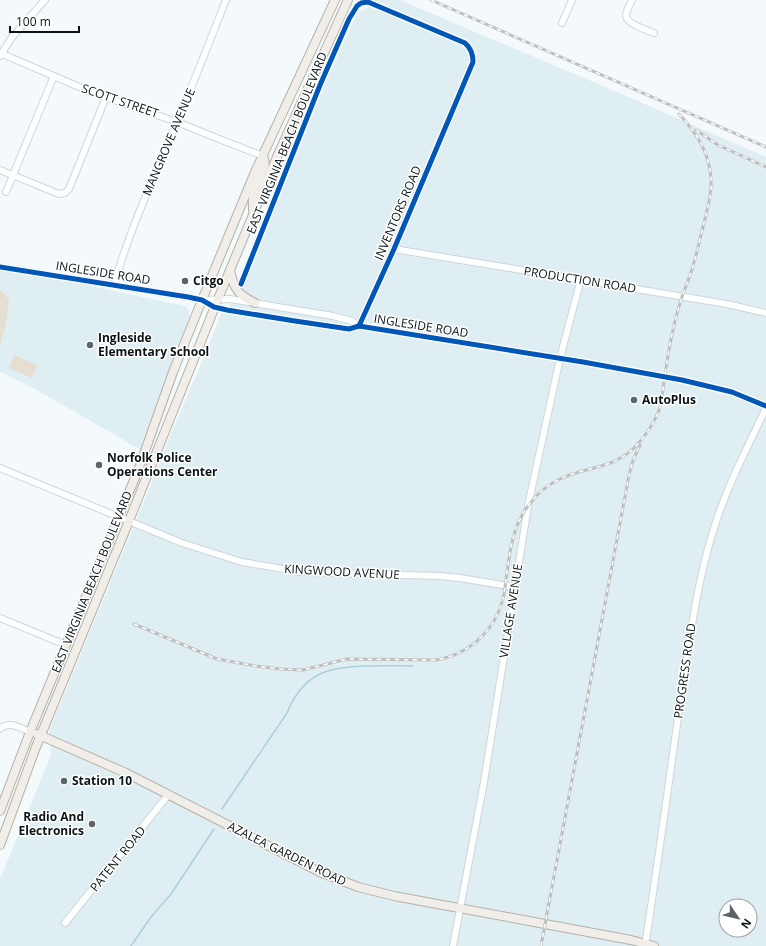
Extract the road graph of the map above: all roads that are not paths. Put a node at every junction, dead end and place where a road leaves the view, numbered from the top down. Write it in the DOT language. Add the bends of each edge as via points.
graph roads {
  1 [pos="45,0"];
  2 [pos="226,0"];
  3 [pos="336,0"];
  4 [pos="348,0"];
  5 [pos="572,0"];
  6 [pos="632,0"];
  7 [pos="344,9"];
  8 [pos="353,12"];
  9 [pos="562,23"];
  10 [pos="654,33"];
  11 [pos="0,54"];
  12 [pos="54,76"];
  13 [pos="106,97"];
  14 [pos="178,122"];
  15 [pos="280,149"];
  16 [pos="263,156"];
  17 [pos="0,170"];
  18 [pos="271,170"];
  19 [pos="13,175"];
  20 [pos="284,175"];
  21 [pos="6,192"];
  22 [pos="253,213"];
  23 [pos="394,249"];
  24 [pos="0,266"];
  25 [pos="230,270"];
  26 [pos="581,279"];
  27 [pos="241,284"];
  28 [pos="114,285"];
  29 [pos="218,299"];
  30 [pos="202,300"];
  31 [pos="255,303"];
  32 [pos="214,307"];
  33 [pos="766,313"];
  34 [pos="360,326"];
  35 [pos="560,358"];
  36 [pos="766,407"];
  37 [pos="0,468"];
  38 [pos="119,516"];
  39 [pos="129,521"];
  40 [pos="514,587"];
  41 [pos="0,618"];
  42 [pos="66,645"];
  43 [pos="0,729"];
  44 [pos="30,732"];
  45 [pos="41,736"];
  46 [pos="17,765"];
  47 [pos="28,769"];
  48 [pos="169,794"];
  49 [pos="0,811"];
  50 [pos="0,845"];
  51 [pos="460,908"];
  52 [pos="65,923"];
  53 [pos="648,945"];
  54 [pos="453,946"];
  1 -- 11 [label="street"];
  2 -- 14 [label="street, MANGROVE AVENUE"];
  3 -- 16 [label="main road, EAST VIRGINIA BEACH BOULEVARD"];
  4 -- 15 [label="main road, EAST VIRGINIA BEACH BOULEVARD"];
  5 -- 9 [label="street"];
  6 -- 10 [label="street" via="626,14 627,19"];
  7 -- 8 [label="street"];
  8 -- 20 [label="street, EAST VIRGINIA BEACH BOULEVARD"];
  8 -- 23 [label="street, INVENTORS ROAD" via="361,3 368,2 435,30 468,46 472,52 473,62"];
  11 -- 12 [label="street, SCOTT STREET"];
  12 -- 13 [label="street, SCOTT STREET"];
  12 -- 19 [label="street"];
  13 -- 14 [label="street, SCOTT STREET"];
  13 -- 19 [label="street" via="69,189 65,193 59,194"];
  14 -- 16 [label="street, SCOTT STREET"];
  14 -- 28 [label="street, MANGROVE AVENUE" via="150,185"];
  15 -- 16 [label="main road"];
  15 -- 18 [label="main road, EAST VIRGINIA BEACH BOULEVARD"];
  16 -- 22 [label="main road" via="265,168 253,194"];
  16 -- 30 [label="main road, EAST VIRGINIA BEACH BOULEVARD"];
  17 -- 19 [label="street"];
  18 -- 20 [label="street, EAST VIRGINIA BEACH BOULEVARD"];
  18 -- 22 [label="main road, EAST VIRGINIA BEACH BOULEVARD"];
  19 -- 21 [label="street"];
  20 -- 27 [label="street, EAST VIRGINIA BEACH BOULEVARD"];
  22 -- 25 [label="main road, EAST VIRGINIA BEACH BOULEVARD"];
  23 -- 26 [label="street, PRODUCTION ROAD"];
  23 -- 34 [label="street, INVENTORS ROAD"];
  24 -- 28 [label="street, INGLESIDE ROAD"];
  25 -- 29 [label="main road, EAST VIRGINIA BEACH BOULEVARD"];
  25 -- 31 [label="main road" via="233,284 239,293"];
  26 -- 33 [label="street, PRODUCTION ROAD"];
  26 -- 35 [label="street, VILLAGE AVENUE"];
  28 -- 30 [label="street, INGLESIDE ROAD"];
  29 -- 30 [label="street, INGLESIDE ROAD"];
  29 -- 31 [label="street, INGLESIDE ROAD"];
  29 -- 32 [label="main road, EAST VIRGINIA BEACH BOULEVARD"];
  30 -- 32 [label="street, INGLESIDE ROAD"];
  30 -- 38 [label="main road, EAST VIRGINIA BEACH BOULEVARD"];
  31 -- 34 [label="street, INGLESIDE ROAD" via="333,316"];
  32 -- 34 [label="street, INGLESIDE ROAD" via="349,329"];
  32 -- 39 [label="main road, EAST VIRGINIA BEACH BOULEVARD"];
  34 -- 35 [label="street, INGLESIDE ROAD"];
  35 -- 36 [label="street, INGLESIDE ROAD" via="716,387"];
  35 -- 40 [label="street, VILLAGE AVENUE" via="532,487"];
  36 -- 53 [label="street, PROGRESS ROAD" via="722,505 700,580 687,650"];
  37 -- 38 [label="street, KINGWOOD AVENUE"];
  38 -- 39 [label="street, KINGWOOD AVENUE"];
  38 -- 42 [label="main road, EAST VIRGINIA BEACH BOULEVARD"];
  39 -- 40 [label="street, KINGWOOD AVENUE" via="206,551 270,567 301,572 439,576"];
  39 -- 45 [label="main road, EAST VIRGINIA BEACH BOULEVARD"];
  40 -- 51 [label="street, VILLAGE AVENUE" via="484,782"];
  41 -- 42 [label="street"];
  42 -- 44 [label="main road, EAST VIRGINIA BEACH BOULEVARD"];
  43 -- 44 [label="street" via="10,724"];
  44 -- 45 [label="main road, AZALEA GARDEN ROAD"];
  44 -- 46 [label="main road, EAST VIRGINIA BEACH BOULEVARD"];
  45 -- 47 [label="main road, EAST VIRGINIA BEACH BOULEVARD"];
  45 -- 48 [label="main road, AZALEA GARDEN ROAD" via="121,770"];
  46 -- 47 [label="main road"];
  46 -- 49 [label="main road, EAST VIRGINIA BEACH BOULEVARD"];
  47 -- 50 [label="main road, EAST VIRGINIA BEACH BOULEVARD"];
  48 -- 51 [label="main road, AZALEA GARDEN ROAD" via="339,880 376,892"];
  48 -- 52 [label="street, PATENT ROAD"];
  51 -- 53 [label="main road, AZALEA GARDEN ROAD"];
  51 -- 54 [label="street, VILLAGE AVENUE"];
}
